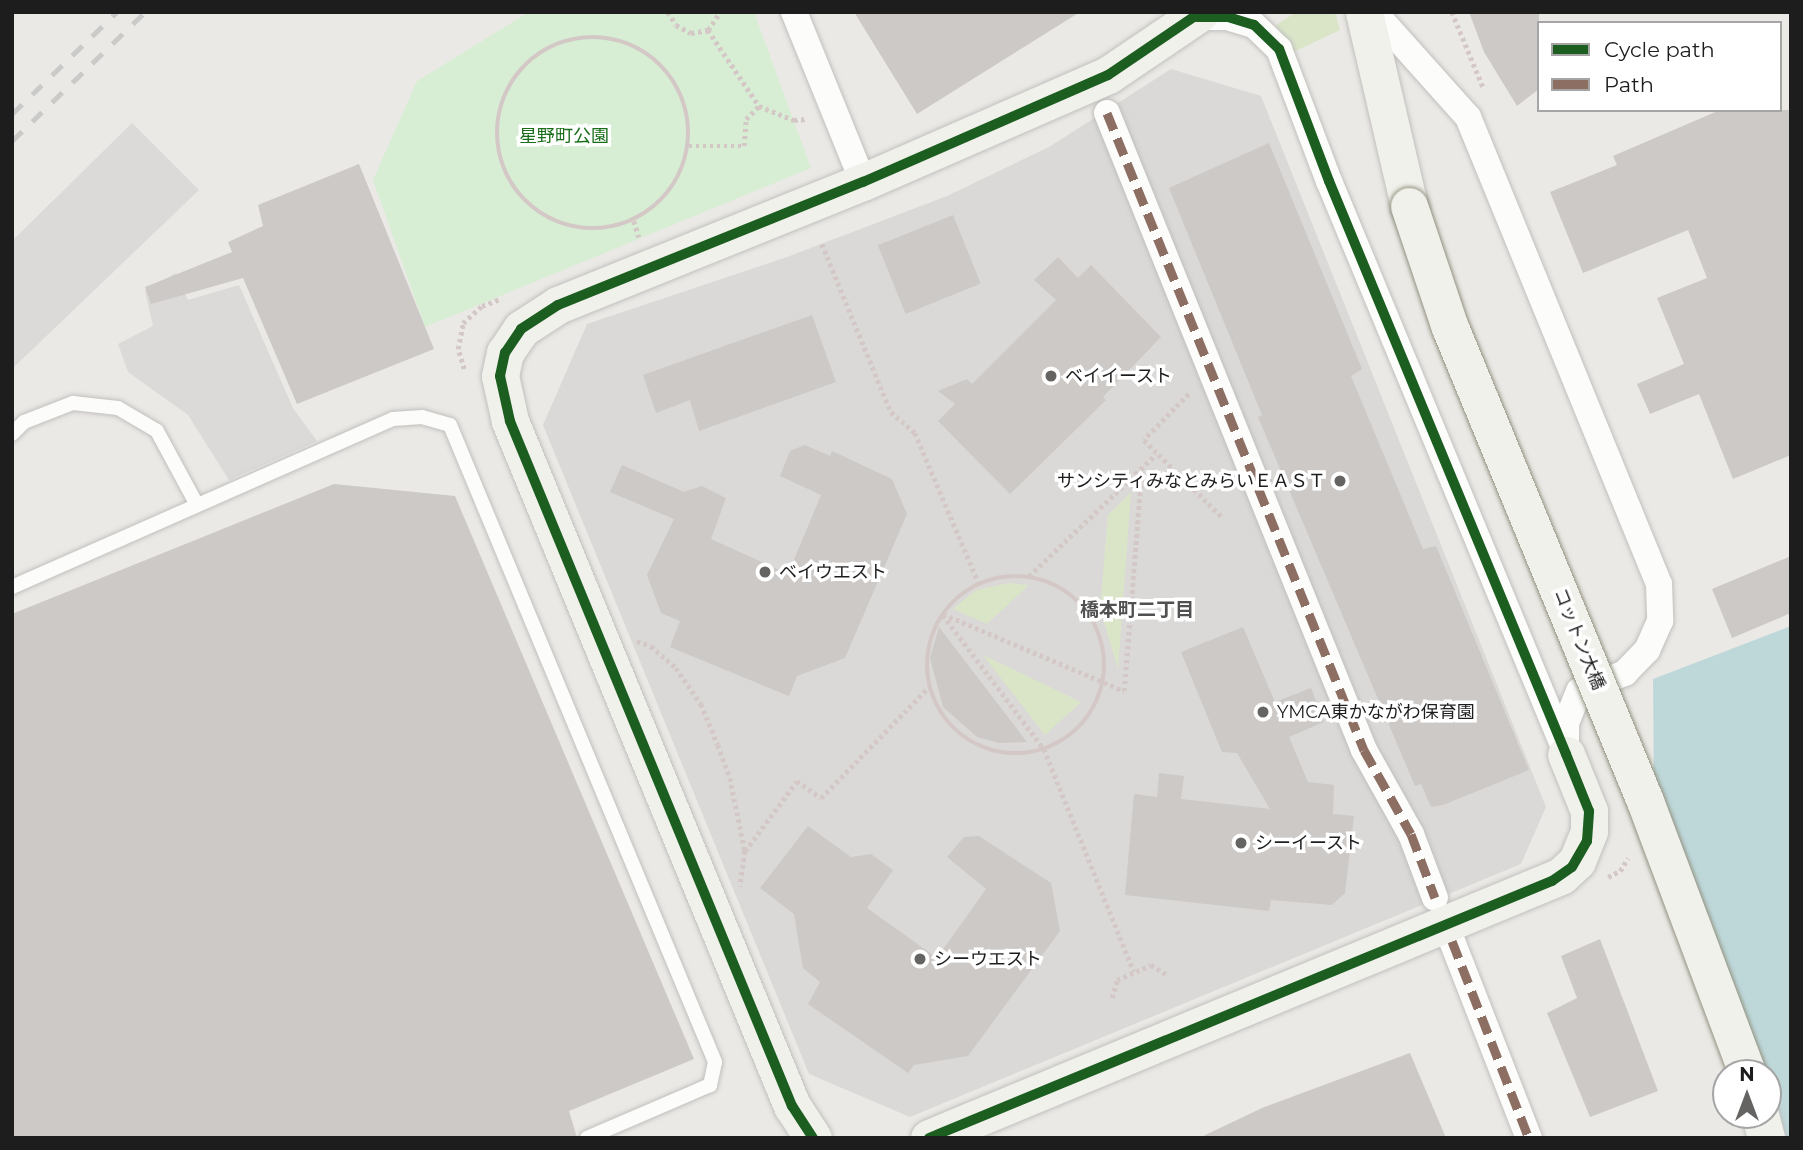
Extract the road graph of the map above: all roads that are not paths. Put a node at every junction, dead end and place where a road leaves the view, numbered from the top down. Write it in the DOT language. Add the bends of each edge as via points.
graph roads {
  1 [pos="794,12"];
  2 [pos="1364,12"];
  3 [pos="1374,12"];
  4 [pos="1197,15"];
  5 [pos="1107,113"];
  6 [pos="863,182"];
  7 [pos="12,434"];
  8 [pos="197,505"];
  9 [pos="12,587"];
  10 [pos="1528,660"];
  11 [pos="1579,691"];
  12 [pos="1566,754"];
  13 [pos="1436,898"];
  14 [pos="1452,942"];
  15 [pos="1742,1059"];
  16 [pos="587,1138"];
  17 [pos="813,1138"];
  18 [pos="929,1138"];
  19 [pos="1529,1138"];
  1 -- 6 [label="street"];
  2 -- 15 [label="street, コットン大橋, bridge" via="1409,206 1449,326 1645,802"];
  3 -- 11 [label="street" via="1468,117 1659,584 1660,621 1647,649 1625,673"];
  4 -- 6 [label="street" via="1108,75"];
  4 -- 10 [label="street" via="1254,25 1279,49"];
  5 -- 13 [label="street" via="1364,750 1411,834"];
  6 -- 17 [label="street" via="544,313 515,336 500,376 506,410 786,1093"];
  7 -- 8 [label="lane" via="24,422 73,403 118,408 157,431"];
  8 -- 9 [label="lane"];
  8 -- 16 [label="lane" via="393,419 422,417 450,425 715,1062 710,1085"];
  10 -- 11 [label="street"];
  10 -- 12 [label="street"];
  11 -- 12 [label="street" via="1566,724"];
  12 -- 18 [label="street" via="1589,821 1585,848 1561,876"];
  14 -- 19 [label="street"];
}
